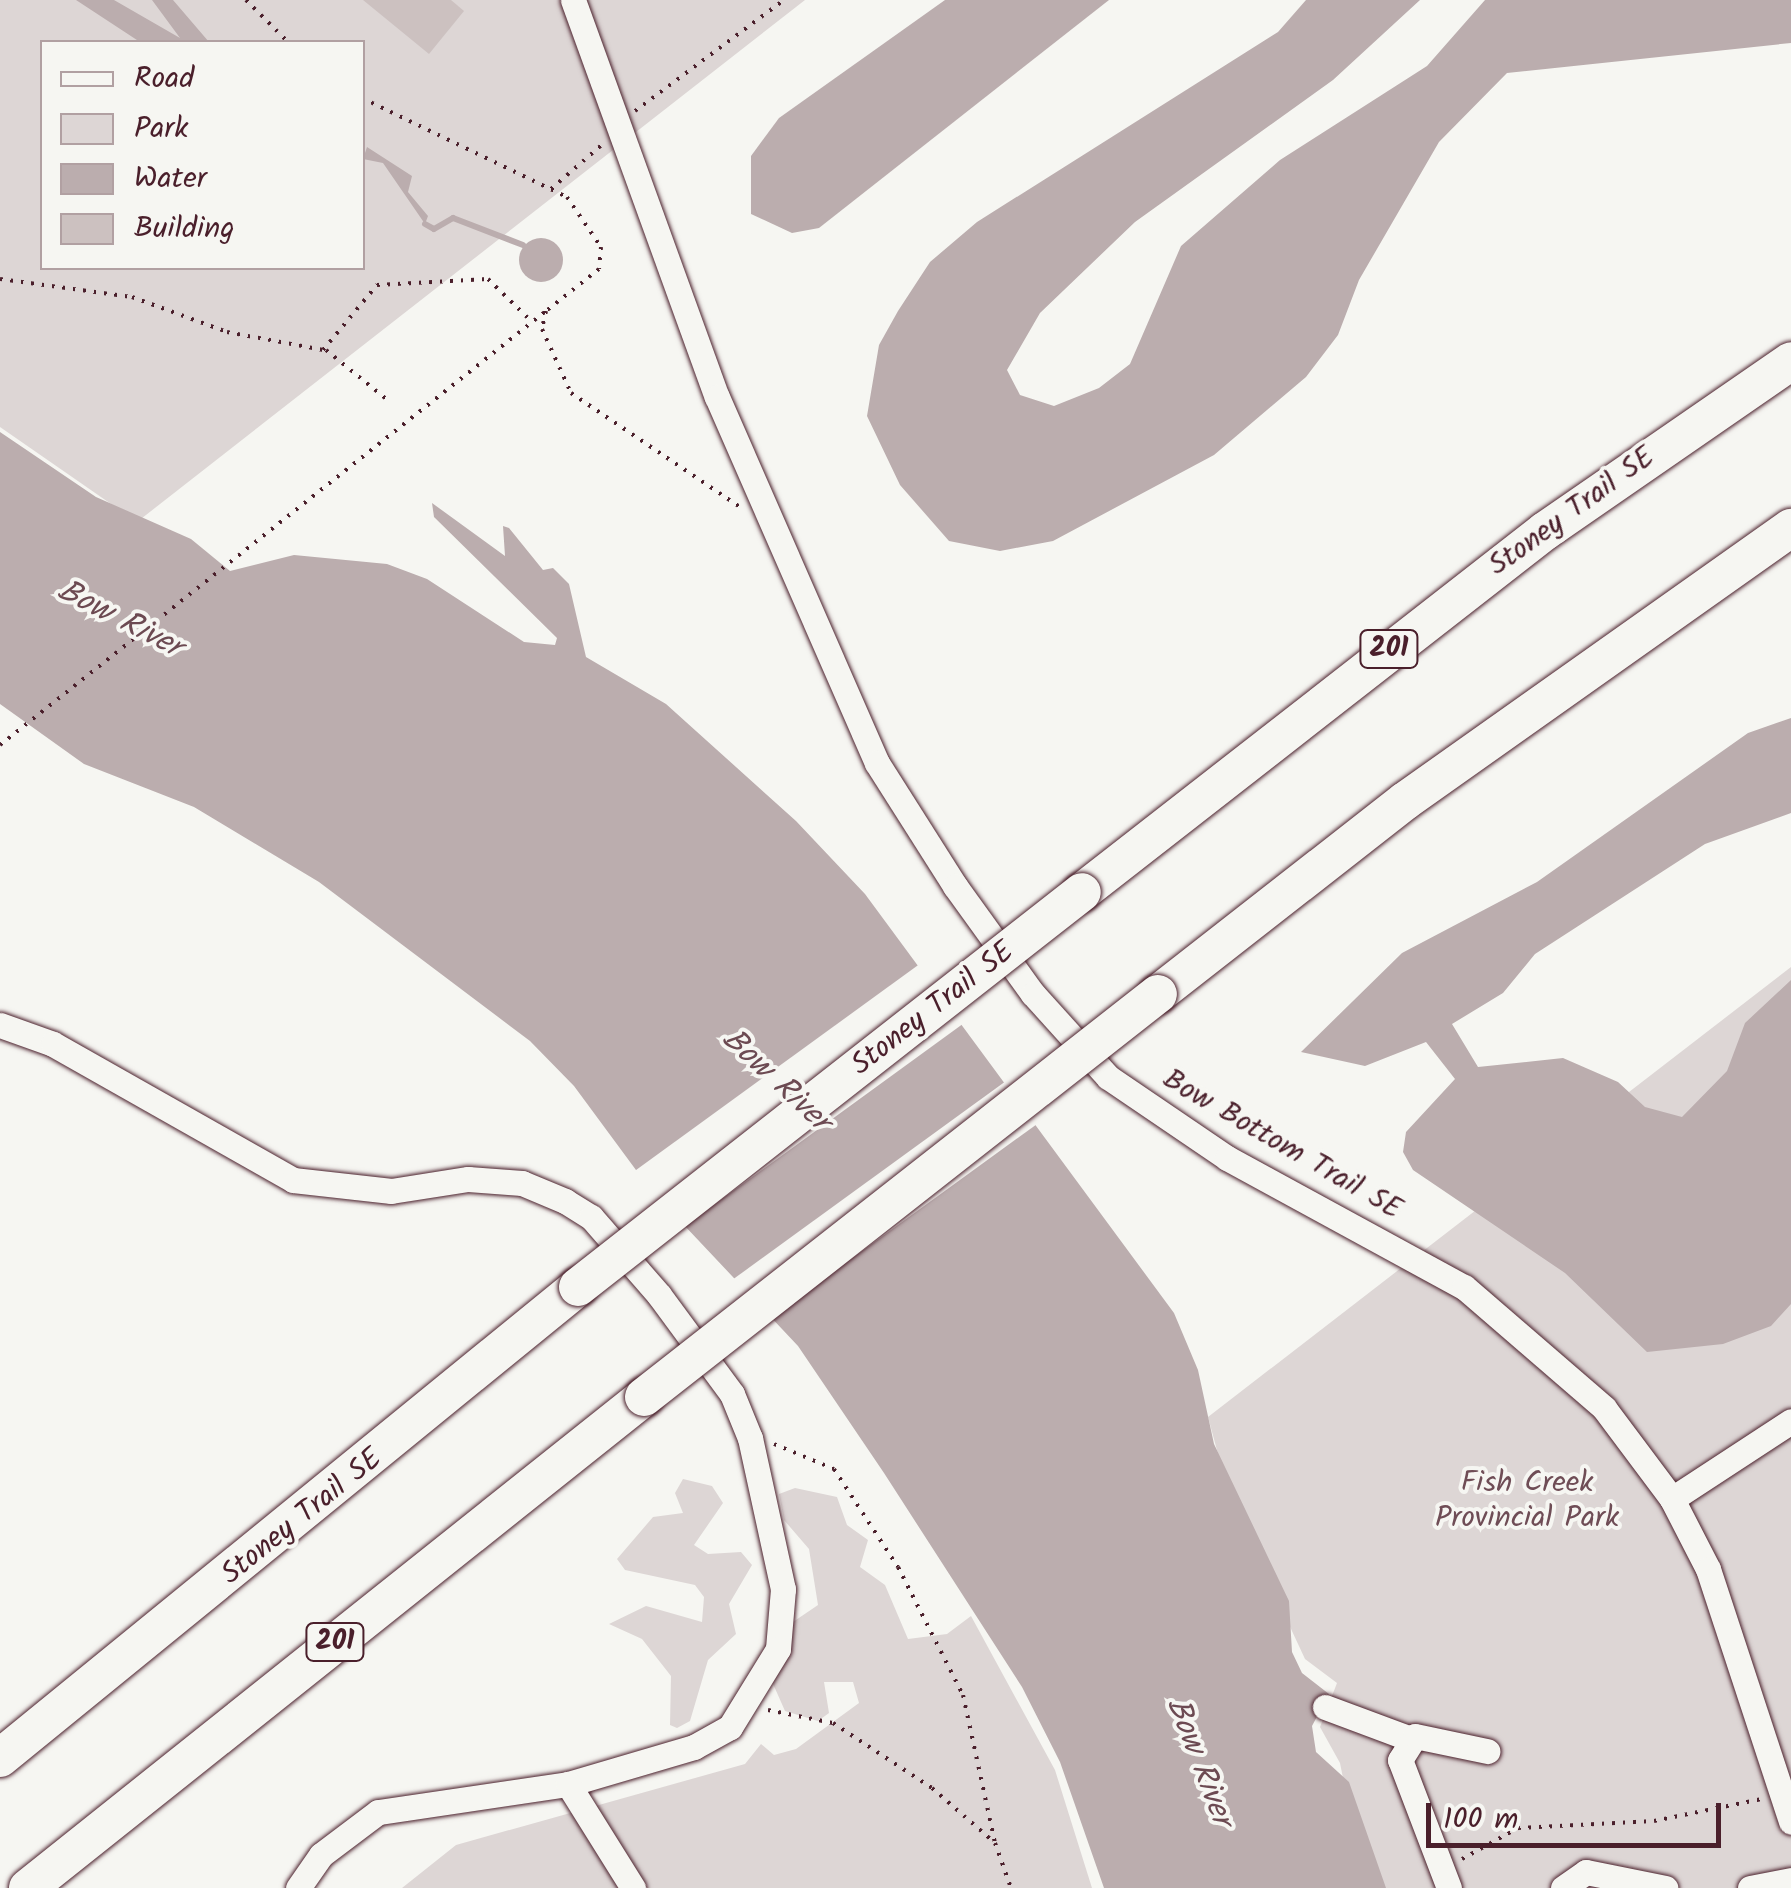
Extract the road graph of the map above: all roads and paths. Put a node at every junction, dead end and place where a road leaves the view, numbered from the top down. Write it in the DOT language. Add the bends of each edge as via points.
graph roads {
  1 [pos="246,0"];
  2 [pos="573,0"];
  3 [pos="784,0"];
  4 [pos="286,40"];
  5 [pos="365,99"];
  6 [pos="622,121"];
  7 [pos="551,189"];
  8 [pos="0,279"];
  9 [pos="546,311"];
  10 [pos="532,323"];
  11 [pos="326,350"];
  12 [pos="1791,352"];
  13 [pos="1791,361"];
  14 [pos="390,402"];
  15 [pos="1704,416"];
  16 [pos="780,528"];
  17 [pos="1790,529"];
  18 [pos="0,745"];
  19 [pos="0,1025"];
  20 [pos="1791,1421"];
  21 [pos="750,1438"];
  22 [pos="1672,1499"];
  23 [pos="740,1706"];
  24 [pos="1324,1707"];
  25 [pos="1412,1739"];
  26 [pos="1487,1751"];
  27 [pos="0,1758"];
  28 [pos="568,1784"];
  29 [pos="1783,1794"];
  30 [pos="1791,1822"];
  31 [pos="994,1843"];
  32 [pos="1445,1880"];
  33 [pos="1791,1880"];
  34 [pos="28,1888"];
  35 [pos="298,1888"];
  36 [pos="633,1888"];
  37 [pos="1011,1888"];
  38 [pos="1562,1888"];
  39 [pos="1665,1888"];
  40 [pos="1750,1888"];
  1 -- 4 [label="path"];
  2 -- 6 [label="street, Bow Bottom Trail SE"];
  3 -- 6 [label="path"];
  5 -- 7 [label="path"];
  6 -- 7 [label="path"];
  6 -- 16 [label="street, Bow Bottom Trail SE" via="717,397"];
  7 -- 9 [label="path" via="566,197 601,246 590,282"];
  8 -- 11 [label="path" via="132,297 228,332"];
  9 -- 10 [label="path"];
  9 -- 16 [label="path" via="546,345 571,393 716,494"];
  10 -- 11 [label="path" via="488,279 376,285"];
  10 -- 18 [label="path"];
  11 -- 14 [label="path"];
  12 -- 15 [label="highway"];
  13 -- 15 [label="highway, Stoney Trail SE / 201"];
  15 -- 27 [label="highway, Stoney Trail SE / 201, bridge" via="578,1287"];
  16 -- 22 [label="street, Bow Bottom Trail SE" via="877,762 1032,994 1096,1063 1187,1134 1464,1287 1604,1408"];
  17 -- 34 [label="highway, 201, bridge" via="1436,779"];
  19 -- 21 [label="street" via="54,1044 293,1180 391,1191 468,1179 522,1183 564,1201 591,1218 659,1295 732,1394"];
  20 -- 22 [label="street"];
  21 -- 23 [label="street" via="783,1589 778,1649"];
  21 -- 31 [label="path" via="834,1470 898,1567 963,1695"];
  22 -- 29 [label="street, Bow Bottom Trail SE" via="1732,1626"];
  23 -- 28 [label="street" via="730,1727 694,1747"];
  23 -- 31 [label="path" via="832,1723 932,1788"];
  24 -- 25 [label="street"];
  25 -- 26 [label="street" via="1426,1734"];
  25 -- 32 [label="street" via="1400,1760"];
  28 -- 35 [label="street" via="378,1812 321,1855"];
  28 -- 36 [label="street"];
  29 -- 30 [label="street, Bow Bottom Trail SE"];
  29 -- 32 [label="path" via="1654,1821 1518,1828"];
  31 -- 37 [label="path"];
  33 -- 40 [label="street"];
  38 -- 39 [label="street" via="1586,1872"];
}
